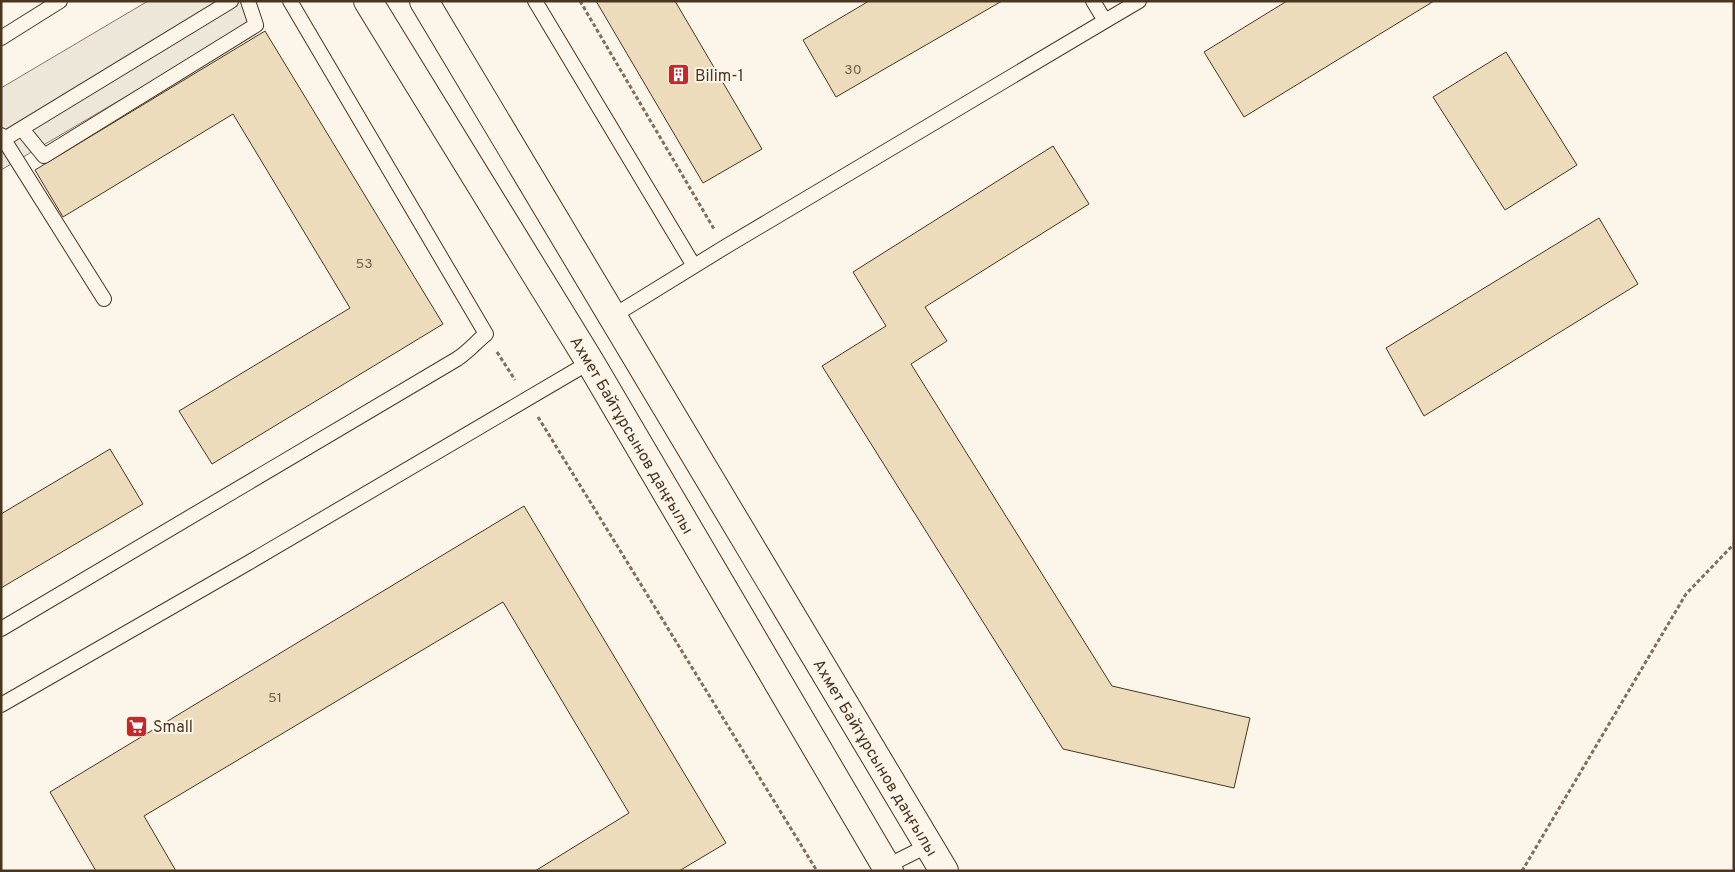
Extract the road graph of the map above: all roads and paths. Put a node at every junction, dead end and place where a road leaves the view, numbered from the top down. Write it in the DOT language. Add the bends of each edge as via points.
graph roads {
  1 [pos="60,1"];
  2 [pos="231,1"];
  3 [pos="248,1"];
  4 [pos="290,1"];
  5 [pos="368,1"];
  6 [pos="424,1"];
  7 [pos="535,1"];
  8 [pos="580,1"];
  9 [pos="1093,1"];
  10 [pos="1139,1"];
  11 [pos="1105,21"];
  12 [pos="1,38"];
  13 [pos="22,129"];
  14 [pos="2,138"];
  15 [pos="725,247"];
  16 [pos="694,266"];
  17 [pos="104,299"];
  18 [pos="612,316"];
  19 [pos="486,334"];
  20 [pos="590,362"];
  21 [pos="527,399"];
  22 [pos="1734,544"];
  23 [pos="1,630"];
  24 [pos="1,705"];
  25 [pos="929,845"];
  26 [pos="884,869"];
  27 [pos="817,871"];
  28 [pos="944,871"];
  29 [pos="1522,871"];
  1 -- 12 [label="lane"];
  2 -- 13 [label="lane"];
  3 -- 13 [label="lane" via="256,25 44,156"];
  4 -- 19 [label="lane"];
  5 -- 20 [label="street, Ахмет Байтұрсынов даңғылы"];
  6 -- 18 [label="street, Ахмет Байтұрсынов даңғылы"];
  7 -- 16 [label="lane"];
  8 -- 15 [label="path"];
  9 -- 11 [label="lane"];
  10 -- 11 [label="lane"];
  11 -- 15 [label="lane"];
  13 -- 14 [label="lane"];
  14 -- 17 [label="lane"];
  15 -- 16 [label="lane"];
  16 -- 18 [label="lane"];
  18 -- 25 [label="street, Ахмет Байтұрсынов даңғылы"];
  19 -- 21 [label="path"];
  19 -- 23 [label="lane" via="457,359"];
  20 -- 21 [label="lane"];
  20 -- 26 [label="street, Ахмет Байтұрсынов даңғылы"];
  21 -- 24 [label="lane"];
  21 -- 27 [label="path"];
  22 -- 29 [label="path" via="1686,594"];
  25 -- 26 [label="lane"];
  25 -- 28 [label="street, Ахмет Байтұрсынов даңғылы"];
}
